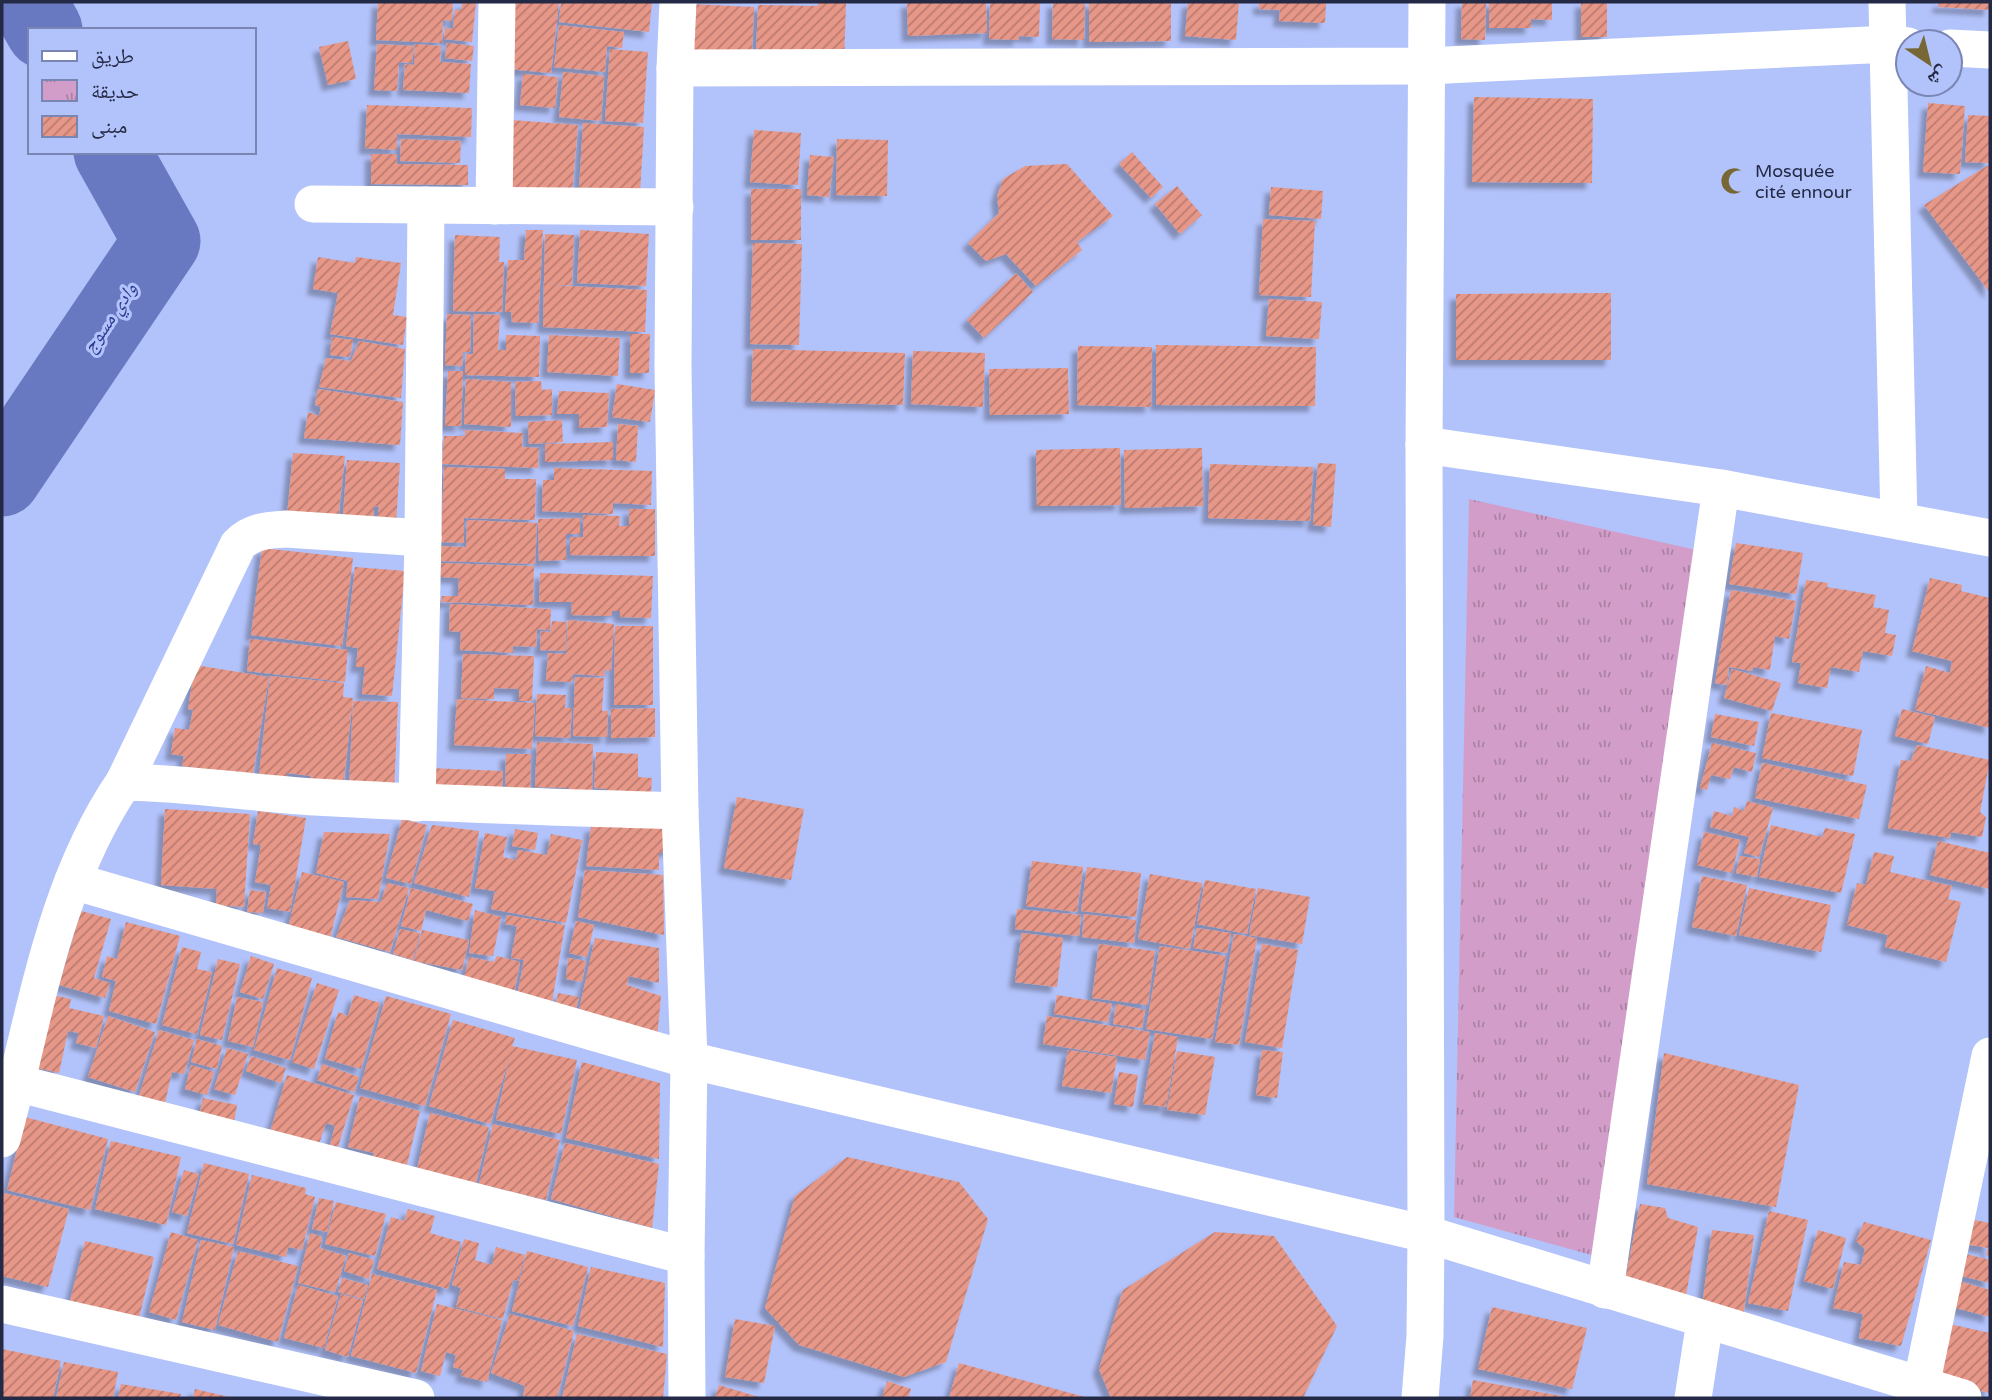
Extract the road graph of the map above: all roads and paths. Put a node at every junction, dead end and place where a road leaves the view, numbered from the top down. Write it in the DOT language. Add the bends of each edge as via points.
graph roads {
  1 [pos="497,2"];
  2 [pos="678,2"];
  3 [pos="1427,2"];
  4 [pos="1887,2"];
  5 [pos="1894,28"];
  6 [pos="1894,45"];
  7 [pos="1964,49"];
  8 [pos="1990,50"];
  9 [pos="1426,66"];
  10 [pos="675,68"];
  11 [pos="1899,98"];
  12 [pos="313,204"];
  13 [pos="426,205"];
  14 [pos="494,206"];
  15 [pos="675,208"];
  16 [pos="1424,445"];
  17 [pos="1721,488"];
  18 [pos="1899,521"];
  19 [pos="423,538"];
  20 [pos="1990,538"];
  21 [pos="124,782"];
  22 [pos="417,803"];
  23 [pos="680,811"];
  24 [pos="73,881"];
  25 [pos="1990,1056"];
  26 [pos="689,1060"];
  27 [pos="17,1083"];
  28 [pos="2,1139"];
  29 [pos="1426,1234"];
  30 [pos="686,1256"];
  31 [pos="1605,1290"];
  32 [pos="2,1304"];
  33 [pos="1705,1321"];
  34 [pos="1947,1395"];
  35 [pos="416,1398"];
  36 [pos="687,1398"];
  37 [pos="1420,1398"];
  38 [pos="1693,1398"];
  1 -- 14 [label="street"];
  2 -- 10 [label="street"];
  3 -- 9 [label="street"];
  4 -- 5 [label="street"];
  6 -- 9 [label="street"];
  7 -- 8 [label="street"];
  9 -- 10 [label="street"];
  9 -- 16 [label="street"];
  10 -- 15 [label="street"];
  11 -- 18 [label="street"];
  12 -- 13 [label="street"];
  13 -- 14 [label="street"];
  13 -- 19 [label="street"];
  14 -- 15 [label="street"];
  15 -- 23 [label="street"];
  16 -- 17 [label="street"];
  16 -- 29 [label="street"];
  17 -- 18 [label="street"];
  17 -- 31 [label="street"];
  18 -- 20 [label="street"];
  19 -- 21 [label="street" via="286,529 264,530 244,539"];
  19 -- 22 [label="street"];
  21 -- 22 [label="street"];
  21 -- 24 [label="street"];
  22 -- 23 [label="street"];
  23 -- 26 [label="street"];
  24 -- 26 [label="street"];
  24 -- 27 [label="street" via="45,968"];
  25 -- 34 [label="street"];
  26 -- 29 [label="street"];
  26 -- 30 [label="street"];
  27 -- 28 [label="street"];
  27 -- 30 [label="street"];
  29 -- 31 [label="street"];
  29 -- 37 [label="street"];
  30 -- 36 [label="street"];
  31 -- 33 [label="street"];
  32 -- 35 [label="street"];
  33 -- 34 [label="street"];
  33 -- 38 [label="street"];
}
